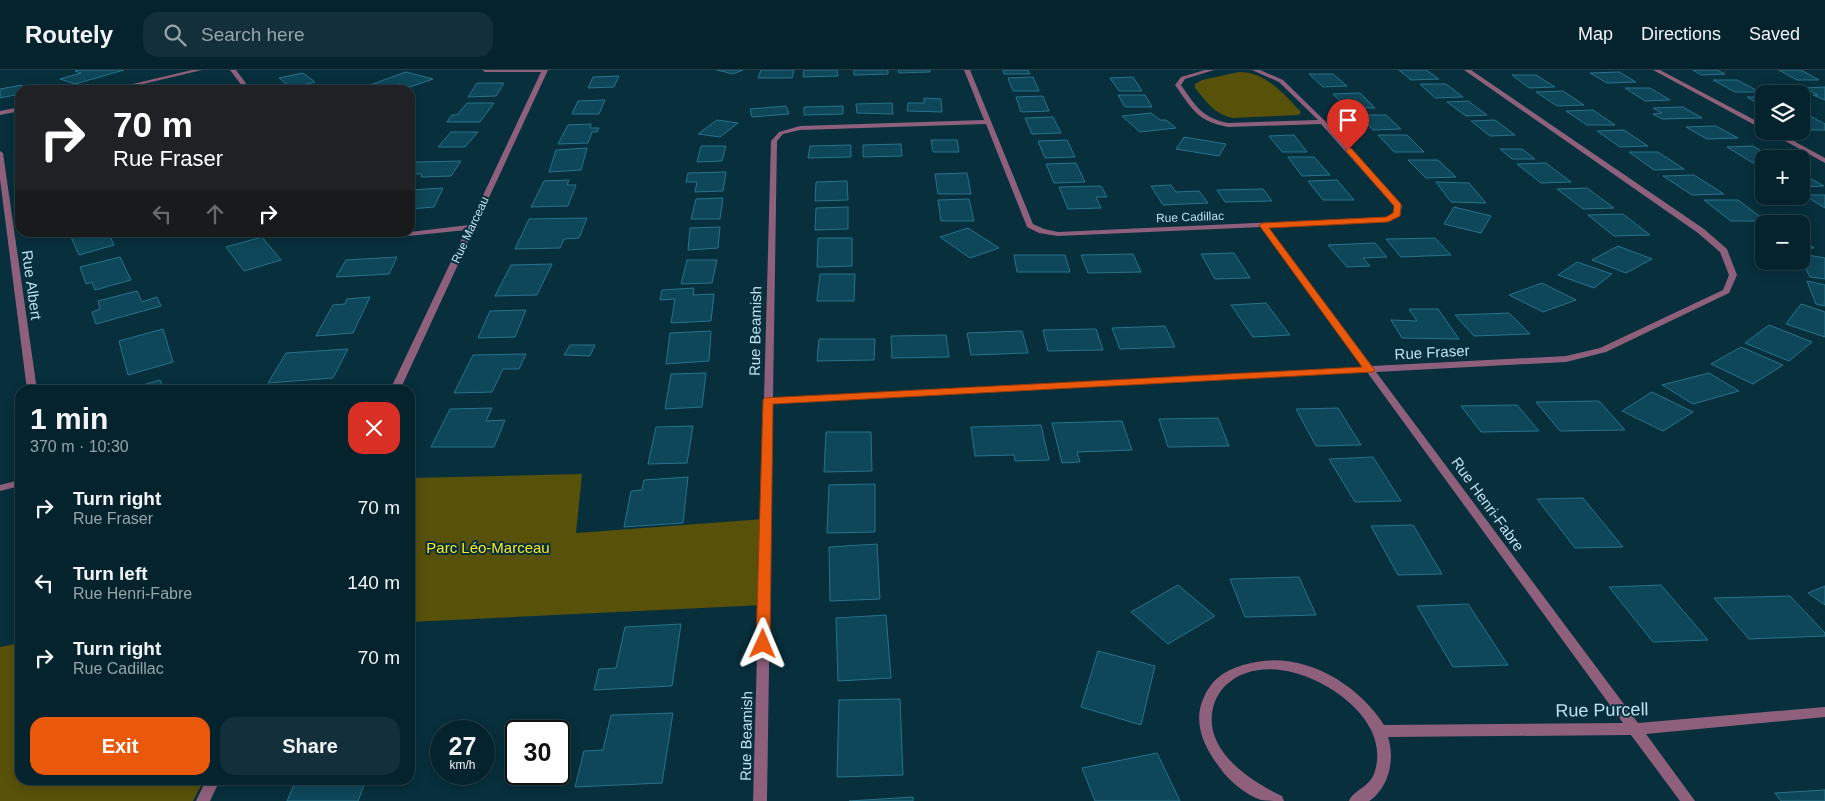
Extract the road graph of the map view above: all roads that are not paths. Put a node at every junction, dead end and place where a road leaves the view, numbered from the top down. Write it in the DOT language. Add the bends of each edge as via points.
graph roads {
  1 [pos="199,70"];
  2 [pos="233,70"];
  3 [pos="485,70"];
  4 [pos="545,70"];
  5 [pos="967,70"];
  6 [pos="1212,70"];
  7 [pos="1255,70"];
  8 [pos="1466,70"];
  9 [pos="1656,70"];
  10 [pos="132,85"];
  11 [pos="244,85"];
  12 [pos="15,109"];
  13 [pos="0,113"];
  14 [pos="988,122"];
  15 [pos="1323,122"];
  16 [pos="1755,123"];
  17 [pos="1786,140"];
  18 [pos="0,153"];
  19 [pos="1825,161"];
  20 [pos="1263,225"];
  21 [pos="471,227"];
  22 [pos="415,233"];
  23 [pos="1370,370"];
  24 [pos="31,385"];
  25 [pos="397,385"];
  26 [pos="768,401"];
  27 [pos="15,484"];
  28 [pos="0,488"];
  29 [pos="1825,712"];
  30 [pos="1635,729"];
  31 [pos="1380,731"];
  32 [pos="211,785"];
  33 [pos="203,801"];
  34 [pos="760,801"];
  35 [pos="1277,801"];
  36 [pos="1356,801"];
  37 [pos="1688,801"];
  1 -- 10 [label="street"];
  2 -- 11 [label="street"];
  3 -- 4 [label="street"];
  4 -- 21 [label="street, Rue Marceau"];
  5 -- 14 [label="street, Rue Cadillac"];
  6 -- 15 [label="street" via="1183,78 1178,85 1204,119 1228,125"];
  7 -- 15 [label="street, Rue Cadillac" via="1281,81"];
  8 -- 23 [label="street, Rue Fraser" via="1701,231 1724,251 1733,275 1726,292 1602,350 1566,359"];
  9 -- 16 [label="street"];
  12 -- 13 [label="street"];
  14 -- 20 [label="street, Rue Cadillac" via="1030,225 1042,231 1058,234"];
  14 -- 26 [label="street, Rue Beamish" via="800,128 781,133 774,141"];
  15 -- 20 [label="street, Rue Cadillac" via="1398,206 1397,214 1388,219"];
  17 -- 19 [label="street"];
  18 -- 24 [label="street, Rue Albert"];
  20 -- 23 [label="street, Rue Henri-Fabre"];
  21 -- 22 [label="street"];
  21 -- 25 [label="street, Rue Marceau"];
  23 -- 26 [label="street, Rue Fraser"];
  23 -- 30 [label="street, Rue Henri-Fabre"];
  26 -- 34 [label="street, Rue Beamish"];
  27 -- 28 [label="street"];
  29 -- 30 [label="street, Rue Purcell"];
  30 -- 31 [label="street, Rue Purcell"];
  30 -- 37 [label="street, Rue Henri-Fabre"];
  31 -- 35 [label="street" via="1365,707 1342,688 1316,674 1287,666 1260,665 1236,671 1217,684 1206,703 1205,725 1213,749 1230,772 1255,791"];
  31 -- 36 [label="street" via="1386,755 1382,777 1368,795"];
  32 -- 33 [label="street"];
}
